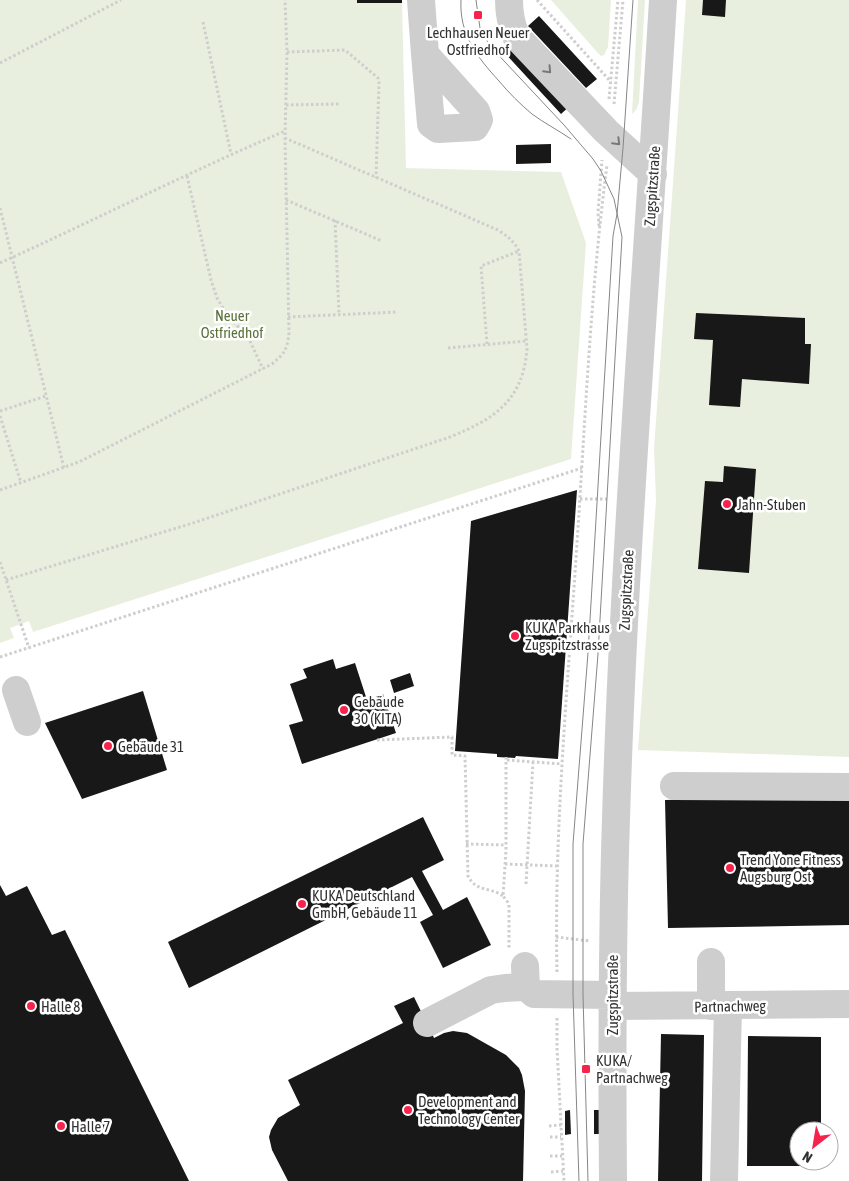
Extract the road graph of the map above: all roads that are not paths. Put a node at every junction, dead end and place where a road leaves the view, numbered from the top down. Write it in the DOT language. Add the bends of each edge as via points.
graph roads {
  1 [pos="421,0"];
  2 [pos="509,0"];
  3 [pos="663,0"];
  4 [pos="425,54"];
  5 [pos="653,174"];
  6 [pos="16,690"];
  7 [pos="27,722"];
  8 [pos="674,786"];
  9 [pos="849,787"];
  10 [pos="711,962"];
  11 [pos="612,1001"];
  12 [pos="719,1006"];
  13 [pos="837,1011"];
  14 [pos="427,1023"];
  15 [pos="613,1181"];
  16 [pos="724,1181"];
  1 -- 4 [label="street"];
  2 -- 5 [label="street, one-way" via="511,24 516,36 611,136"];
  3 -- 5 [label="street, Zugspitzstraße"];
  5 -- 11 [label="street, Zugspitzstraße" via="630,519 616,818"];
  6 -- 7 [label="street"];
  8 -- 9 [label="street"];
  10 -- 12 [label="street"];
  11 -- 12 [label="street, Partnachweg"];
  11 -- 14 [label="street, Partnachweg" via="534,994 520,968 505,988 491,990"];
  11 -- 15 [label="street, Zugspitzstraße"];
  12 -- 13 [label="street, Partnachweg"];
  12 -- 16 [label="street"];
}
